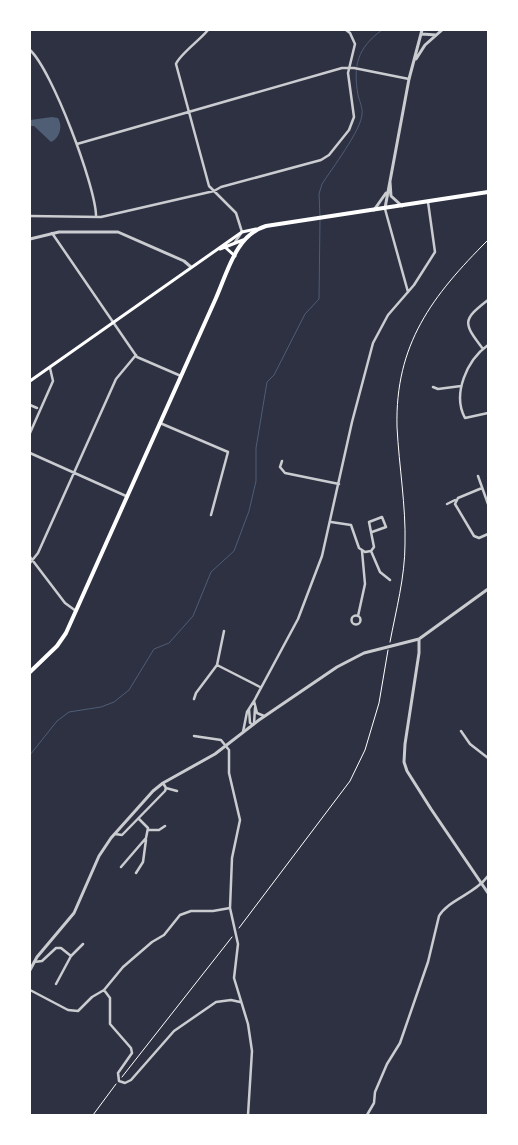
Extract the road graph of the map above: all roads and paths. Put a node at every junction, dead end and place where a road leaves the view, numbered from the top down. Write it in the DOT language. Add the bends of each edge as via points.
graph roads {
  1 [pos="208,30"];
  2 [pos="346,30"];
  3 [pos="442,30"];
  4 [pos="422,32"];
  5 [pos="437,35"];
  6 [pos="30,50"];
  7 [pos="414,64"];
  8 [pos="348,68"];
  9 [pos="410,79"];
  10 [pos="189,112"];
  11 [pos="77,144"];
  12 [pos="390,179"];
  13 [pos="214,191"];
  14 [pos="386,192"];
  15 [pos="488,192"];
  16 [pos="391,196"];
  17 [pos="428,202"];
  18 [pos="402,206"];
  19 [pos="384,209"];
  20 [pos="373,210"];
  21 [pos="96,215"];
  22 [pos="30,216"];
  23 [pos="256,229"];
  24 [pos="242,232"];
  25 [pos="52,234"];
  26 [pos="30,240"];
  27 [pos="243,240"];
  28 [pos="488,240"];
  29 [pos="235,243"];
  30 [pos="225,247"];
  31 [pos="217,250"];
  32 [pos="235,256"];
  33 [pos="191,267"];
  34 [pos="408,292"];
  35 [pos="488,300"];
  36 [pos="113,323"];
  37 [pos="488,345"];
  38 [pos="483,349"];
  39 [pos="136,355"];
  40 [pos="50,368"];
  41 [pos="181,376"];
  42 [pos="30,381"];
  43 [pos="461,386"];
  44 [pos="432,388"];
  45 [pos="30,405"];
  46 [pos="37,408"];
  47 [pos="488,412"];
  48 [pos="160,423"];
  49 [pos="30,433"];
  50 [pos="30,453"];
  51 [pos="282,461"];
  52 [pos="74,472"];
  53 [pos="478,476"];
  54 [pos="339,484"];
  55 [pos="482,488"];
  56 [pos="127,497"];
  57 [pos="455,500"];
  58 [pos="447,504"];
  59 [pos="488,504"];
  60 [pos="211,515"];
  61 [pos="331,522"];
  62 [pos="372,532"];
  63 [pos="488,534"];
  64 [pos="362,550"];
  65 [pos="371,551"];
  66 [pos="30,557"];
  67 [pos="32,562"];
  68 [pos="390,580"];
  69 [pos="488,589"];
  70 [pos="76,611"];
  71 [pos="358,616"];
  72 [pos="224,631"];
  73 [pos="419,639"];
  74 [pos="388,648"];
  75 [pos="217,665"];
  76 [pos="30,672"];
  77 [pos="260,688"];
  78 [pos="194,699"];
  79 [pos="254,701"];
  80 [pos="250,707"];
  81 [pos="255,708"];
  82 [pos="265,716"];
  83 [pos="254,724"];
  84 [pos="461,731"];
  85 [pos="243,733"];
  86 [pos="194,736"];
  87 [pos="227,745"];
  88 [pos="488,758"];
  89 [pos="163,783"];
  90 [pos="166,788"];
  91 [pos="177,791"];
  92 [pos="139,819"];
  93 [pos="165,826"];
  94 [pos="148,830"];
  95 [pos="114,834"];
  96 [pos="146,838"];
  97 [pos="121,867"];
  98 [pos="136,873"];
  99 [pos="488,876"];
  100 [pos="482,884"];
  101 [pos="488,893"];
  102 [pos="230,908"];
  103 [pos="83,944"];
  104 [pos="71,956"];
  105 [pos="34,962"];
  106 [pos="30,970"];
  107 [pos="56,984"];
  108 [pos="30,990"];
  109 [pos="104,990"];
  110 [pos="240,1002"];
  111 [pos="119,1081"];
  112 [pos="93,1115"];
  113 [pos="248,1115"];
  114 [pos="366,1115"];
  1 -- 10 [label="street" via="176,64"];
  2 -- 8 [label="street" via="355,44"];
  3 -- 5 [label="street"];
  4 -- 5 [label="street"];
  4 -- 7 [label="street"];
  5 -- 7 [label="street" via="425,45"];
  6 -- 11 [label="street" via="40,61"];
  7 -- 9 [label="street"];
  8 -- 9 [label="street"];
  8 -- 10 [label="street"];
  8 -- 13 [label="street" via="354,117 349,130 330,155"];
  9 -- 12 [label="street"];
  10 -- 11 [label="street"];
  10 -- 13 [label="street" via="209,186"];
  11 -- 21 [label="street"];
  12 -- 14 [label="street"];
  12 -- 16 [label="street"];
  13 -- 21 [label="street" via="110,215"];
  13 -- 24 [label="street" via="236,212"];
  14 -- 19 [label="street"];
  14 -- 20 [label="street"];
  15 -- 17 [label="main road"];
  16 -- 18 [label="street"];
  16 -- 19 [label="street"];
  17 -- 18 [label="main road"];
  17 -- 34 [label="street" via="435,252"];
  18 -- 19 [label="main road"];
  19 -- 20 [label="main road"];
  19 -- 34 [label="street"];
  20 -- 23 [label="main road"];
  21 -- 22 [label="street" via="87,218"];
  23 -- 24 [label="main road"];
  23 -- 27 [label="main road"];
  24 -- 29 [label="street"];
  24 -- 31 [label="main road"];
  25 -- 26 [label="street"];
  25 -- 33 [label="street" via="122,233"];
  25 -- 36 [label="street"];
  27 -- 29 [label="main road"];
  27 -- 32 [label="main road"];
  28 -- 74 [label="path" via="434,299 411,343 403,370 397,398 397,427 405,544"];
  29 -- 30 [label="main road"];
  30 -- 31 [label="main road"];
  30 -- 32 [label="main road"];
  31 -- 33 [label="main road"];
  32 -- 41 [label="main road"];
  33 -- 36 [label="main road"];
  34 -- 54 [label="street" via="384,320 368,358"];
  35 -- 38 [label="street" via="471,313 467,322 468,330"];
  36 -- 39 [label="street"];
  36 -- 40 [label="main road"];
  37 -- 38 [label="street"];
  38 -- 43 [label="street" via="473,359"];
  39 -- 41 [label="street"];
  39 -- 52 [label="street" via="116,379"];
  40 -- 42 [label="main road"];
  40 -- 49 [label="street" via="53,381"];
  41 -- 48 [label="main road"];
  43 -- 44 [label="street"];
  43 -- 47 [label="street" via="460,402 465,418"];
  45 -- 46 [label="street"];
  48 -- 56 [label="main road"];
  48 -- 60 [label="street" via="228,452"];
  50 -- 52 [label="street"];
  51 -- 54 [label="street" via="280,467 285,473"];
  52 -- 56 [label="street"];
  52 -- 67 [label="street"];
  53 -- 55 [label="street"];
  54 -- 61 [label="street"];
  55 -- 57 [label="street"];
  55 -- 59 [label="street"];
  56 -- 70 [label="main road"];
  57 -- 58 [label="street"];
  57 -- 63 [label="street" via="474,536 479,538"];
  61 -- 64 [label="street" via="351,525"];
  61 -- 77 [label="street" via="305,604"];
  62 -- 62 [label="street" via="369,522 382,517 386,527"];
  62 -- 65 [label="street" via="375,543"];
  64 -- 65 [label="street"];
  64 -- 71 [label="street" via="366,584"];
  65 -- 68 [label="street" via="380,572"];
  66 -- 67 [label="street"];
  67 -- 70 [label="street" via="65,603"];
  69 -- 73 [label="street"];
  70 -- 76 [label="main road" via="57,646"];
  72 -- 75 [label="street"];
  73 -- 74 [label="street"];
  73 -- 100 [label="street" via="404,762 407,772"];
  74 -- 82 [label="street" via="356,656"];
  74 -- 111 [label="path" via="379,703 365,750 350,781"];
  75 -- 77 [label="street"];
  75 -- 78 [label="street"];
  77 -- 79 [label="street"];
  79 -- 80 [label="street"];
  79 -- 81 [label="street"];
  80 -- 83 [label="street" via="250,723"];
  80 -- 85 [label="street"];
  81 -- 82 [label="street"];
  81 -- 83 [label="street"];
  82 -- 83 [label="street"];
  83 -- 85 [label="street"];
  84 -- 88 [label="street" via="470,744"];
  85 -- 87 [label="street"];
  86 -- 87 [label="street" via="222,740"];
  87 -- 89 [label="street"];
  87 -- 102 [label="street" via="229,773 240,820 232,858"];
  89 -- 90 [label="street"];
  89 -- 95 [label="street"];
  90 -- 91 [label="street"];
  90 -- 92 [label="street"];
  92 -- 94 [label="street"];
  92 -- 95 [label="street" via="122,835"];
  93 -- 94 [label="street" via="159,830"];
  94 -- 96 [label="street"];
  95 -- 105 [label="street" via="99,856 74,913"];
  96 -- 97 [label="street"];
  96 -- 98 [label="street" via="143,862"];
  99 -- 100 [label="street"];
  100 -- 101 [label="street"];
  100 -- 114 [label="street" via="438,916 428,962 402,1037 381,1078 372,1108"];
  102 -- 109 [label="street" via="180,915 164,935 123,967"];
  102 -- 110 [label="street" via="238,944 234,970"];
  103 -- 104 [label="street"];
  104 -- 105 [label="street" via="56,948 42,960"];
  104 -- 107 [label="street"];
  105 -- 106 [label="street"];
  108 -- 109 [label="street" via="73,1011 84,1007 89,999"];
  109 -- 111 [label="street" via="110,998 110,1024 132,1053 118,1073"];
  110 -- 111 [label="street" via="216,1002 165,1039 131,1080"];
  110 -- 113 [label="street" via="248,1024 252,1051"];
  111 -- 112 [label="path"];
}
